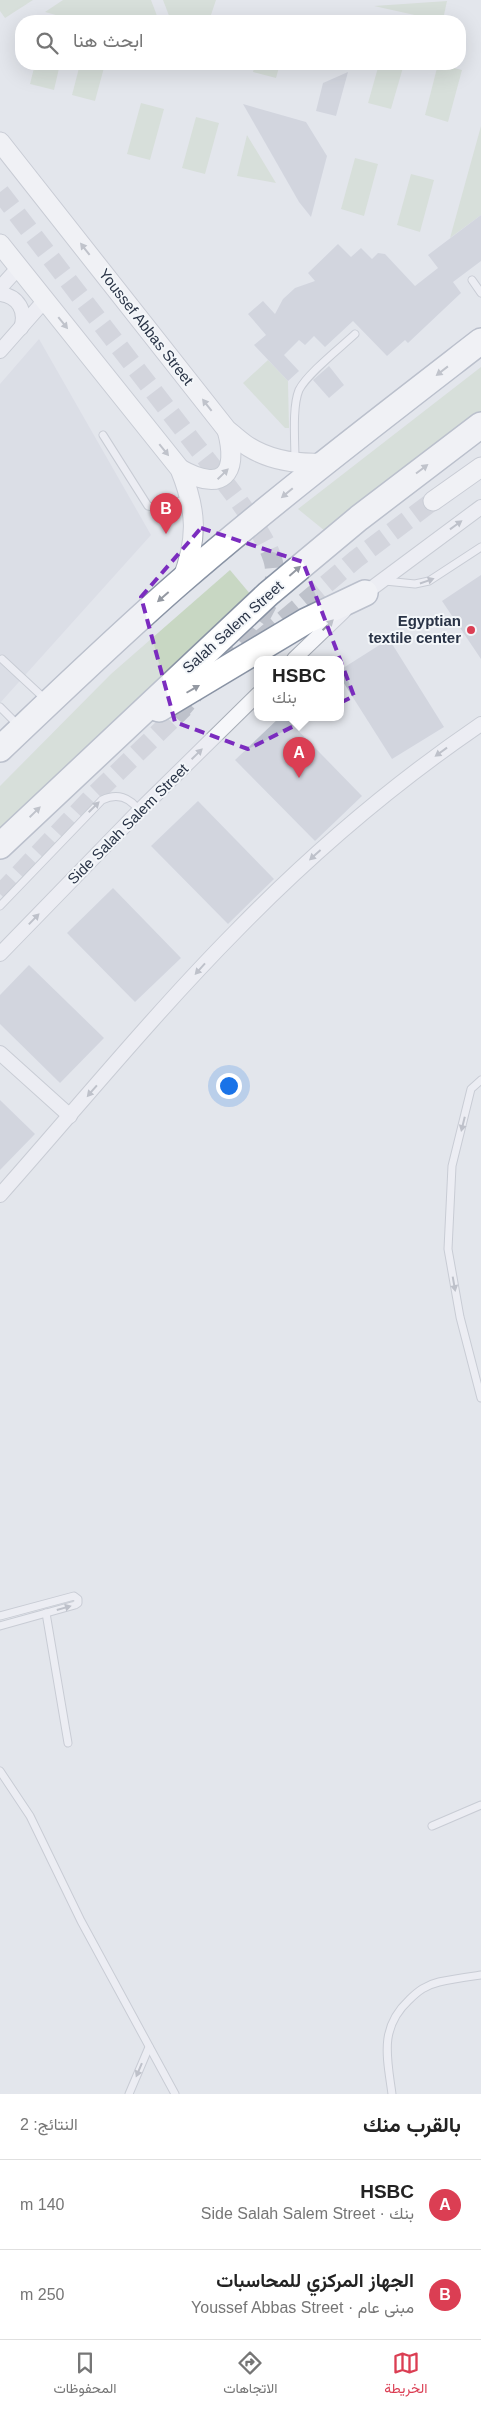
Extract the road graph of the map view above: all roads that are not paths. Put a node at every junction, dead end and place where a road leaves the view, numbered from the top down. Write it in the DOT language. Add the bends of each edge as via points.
graph roads {
  1 [pos="0,142"];
  2 [pos="0,244"];
  3 [pos="19,267"];
  4 [pos="472,280"];
  5 [pos="0,288"];
  6 [pos="481,293"];
  7 [pos="0,294"];
  8 [pos="45,300"];
  9 [pos="21,328"];
  10 [pos="355,334"];
  11 [pos="481,341"];
  12 [pos="0,351"];
  13 [pos="481,425"];
  14 [pos="227,430"];
  15 [pos="103,435"];
  16 [pos="294,462"];
  17 [pos="322,463"];
  18 [pos="481,467"];
  19 [pos="180,469"];
  20 [pos="191,498"];
  21 [pos="433,501"];
  22 [pos="481,507"];
  23 [pos="481,547"];
  24 [pos="182,581"];
  25 [pos="372,587"];
  26 [pos="297,656"];
  27 [pos="2,659"];
  28 [pos="254,698"];
  29 [pos="49,702"];
  30 [pos="0,707"];
  31 [pos="481,724"];
  32 [pos="22,728"];
  33 [pos="121,732"];
  34 [pos="0,749"];
  35 [pos="139,811"];
  36 [pos="0,846"];
  37 [pos="0,906"];
  38 [pos="0,954"];
  39 [pos="0,1053"];
  40 [pos="481,1080"];
  41 [pos="70,1116"];
  42 [pos="0,1195"];
  43 [pos="481,1398"];
  44 [pos="46,1613"];
  45 [pos="0,1616"];
  46 [pos="0,1626"];
  47 [pos="68,1743"];
  48 [pos="0,1770"];
  49 [pos="481,1805"];
  50 [pos="432,1826"];
  51 [pos="481,1975"];
  52 [pos="149,2047"];
  53 [pos="129,2094"];
  54 [pos="174,2094"];
  55 [pos="392,2094"];
  14 -- 1 [label="main road, Youssef Abbas Street, one-way"];
  2 -- 3 [label="main road"];
  3 -- 5 [label="street"];
  3 -- 8 [label="main road"];
  4 -- 6 [label="lane"];
  7 -- 9 [label="street" via="12,298 22,308"];
  8 -- 9 [label="street"];
  8 -- 19 [label="main road, one-way"];
  9 -- 12 [label="street"];
  10 -- 16 [label="lane" via="299,391"];
  11 -- 17 [label="highway, one-way"];
  33 -- 13 [label="highway, Salah Salem Street, one-way" via="238,620 298,568"];
  14 -- 16 [label="main road, Youssef Abbas Street" via="267,456"];
  19 -- 14 [label="main road, one-way" via="207,480 217,480 224,475 232,458"];
  15 -- 20 [label="lane" via="148,506 159,508"];
  16 -- 17 [label="main road, Youssef Abbas Street"];
  17 -- 24 [label="highway, one-way"];
  18 -- 21 [label="main road"];
  19 -- 20 [label="main road"];
  20 -- 24 [label="main road" via="194,539"];
  25 -- 22 [label="street, one-way"];
  25 -- 23 [label="lane, one-way" via="429,581"];
  24 -- 29 [label="highway, one-way"];
  26 -- 25 [label="street, one-way"];
  33 -- 25 [label="highway, one-way" via="306,621"];
  27 -- 29 [label="lane"];
  35 -- 28 [label="street, Side Salah Salem Street, one-way"];
  29 -- 32 [label="highway"];
  30 -- 32 [label="lane"];
  31 -- 41 [label="street, one-way" via="424,764 365,812 265,902 195,974"];
  32 -- 34 [label="highway"];
  36 -- 33 [label="highway, Salah Salem Street, one-way"];
  37 -- 35 [label="lane, one-way" via="102,800 114,796 126,798"];
  38 -- 35 [label="street, Side Salah Salem Street, one-way"];
  39 -- 41 [label="street"];
  40 -- 43 [label="lane, one-way" via="471,1089 452,1166 448,1249 460,1316"];
  41 -- 42 [label="street"];
  44 -- 45 [label="lane, one-way" via="77,1604 78,1599 74,1596"];
  44 -- 46 [label="lane"];
  44 -- 47 [label="lane"];
  48 -- 52 [label="lane" via="30,1816"];
  49 -- 50 [label="lane"];
  51 -- 55 [label="lane" via="438,1982 419,1990 403,2005 390,2023 386,2053"];
  52 -- 53 [label="lane, one-way"];
  52 -- 54 [label="lane"];
}
